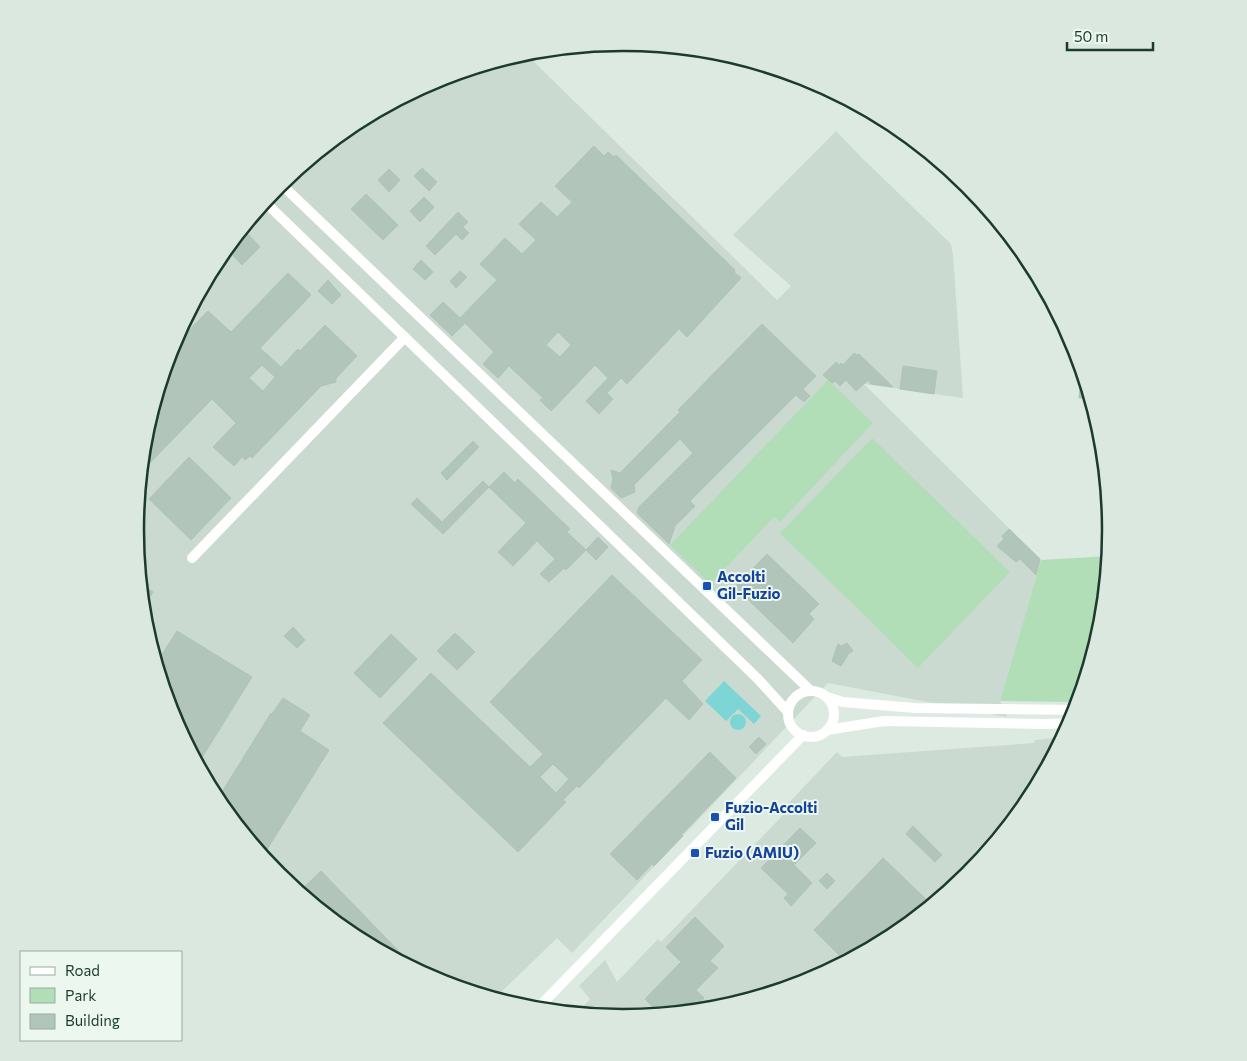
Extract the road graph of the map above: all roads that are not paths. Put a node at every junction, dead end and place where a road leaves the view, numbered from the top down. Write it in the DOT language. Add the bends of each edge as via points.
graph roads {
  1 [pos="287,190"];
  2 [pos="270,207"];
  3 [pos="405,337"];
  4 [pos="192,558"];
  5 [pos="811,691"];
  6 [pos="827,697"];
  7 [pos="1068,710"];
  8 [pos="788,712"];
  9 [pos="1062,723"];
  10 [pos="827,730"];
  11 [pos="803,735"];
  12 [pos="543,1003"];
  1 -- 5 [label="street"];
  2 -- 3 [label="street"];
  3 -- 4 [label="street"];
  3 -- 8 [label="street" via="758,679"];
  5 -- 6 [label="street"];
  5 -- 8 [label="street" via="798,695"];
  6 -- 7 [label="street" via="843,702 915,708"];
  6 -- 10 [label="street" via="834,710 832,724"];
  8 -- 11 [label="street" via="792,726"];
  9 -- 10 [label="street" via="884,721"];
  10 -- 11 [label="street" via="816,736"];
  11 -- 12 [label="street"];
}
